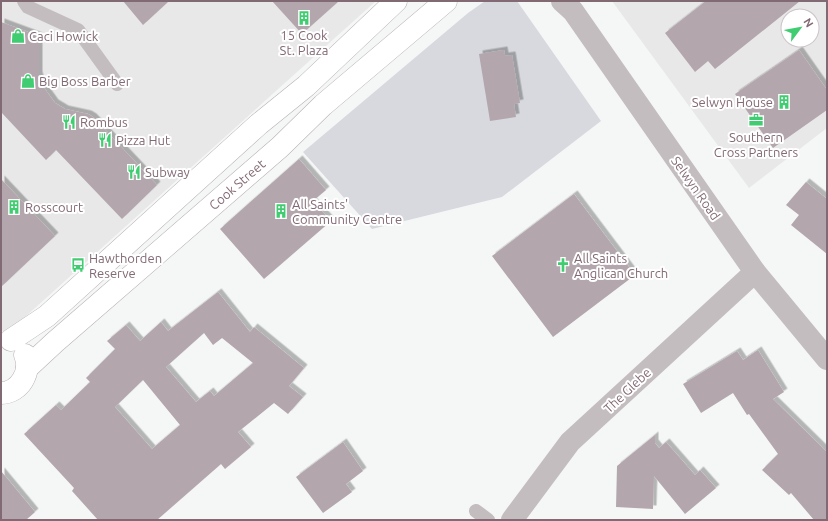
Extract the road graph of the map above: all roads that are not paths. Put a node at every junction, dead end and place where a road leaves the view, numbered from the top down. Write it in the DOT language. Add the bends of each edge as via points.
graph roads {
  1 [pos="24,1"];
  2 [pos="396,1"];
  3 [pos="446,1"];
  4 [pos="572,4"];
  5 [pos="117,84"];
  6 [pos="755,272"];
  7 [pos="6,339"];
  8 [pos="827,359"];
  9 [pos="27,368"];
  10 [pos="1,393"];
  11 [pos="476,512"];
  12 [pos="488,520"];
  13 [pos="512,520"];
  1 -- 5 [label="lane" via="28,7 78,30"];
  2 -- 7 [label="main road" via="306,86 260,124 46,316"];
  3 -- 9 [label="main road, Cook Street" via="323,105 280,147"];
  4 -- 6 [label="street, Selwyn Road"];
  6 -- 8 [label="street, Selwyn Road"];
  6 -- 13 [label="street, The Glebe" via="570,442"];
  7 -- 9 [label="main road" via="20,347 26,357"];
  9 -- 10 [label="main road, Cook Street" via="23,380 15,388"];
  11 -- 12 [label="lane"];
}
